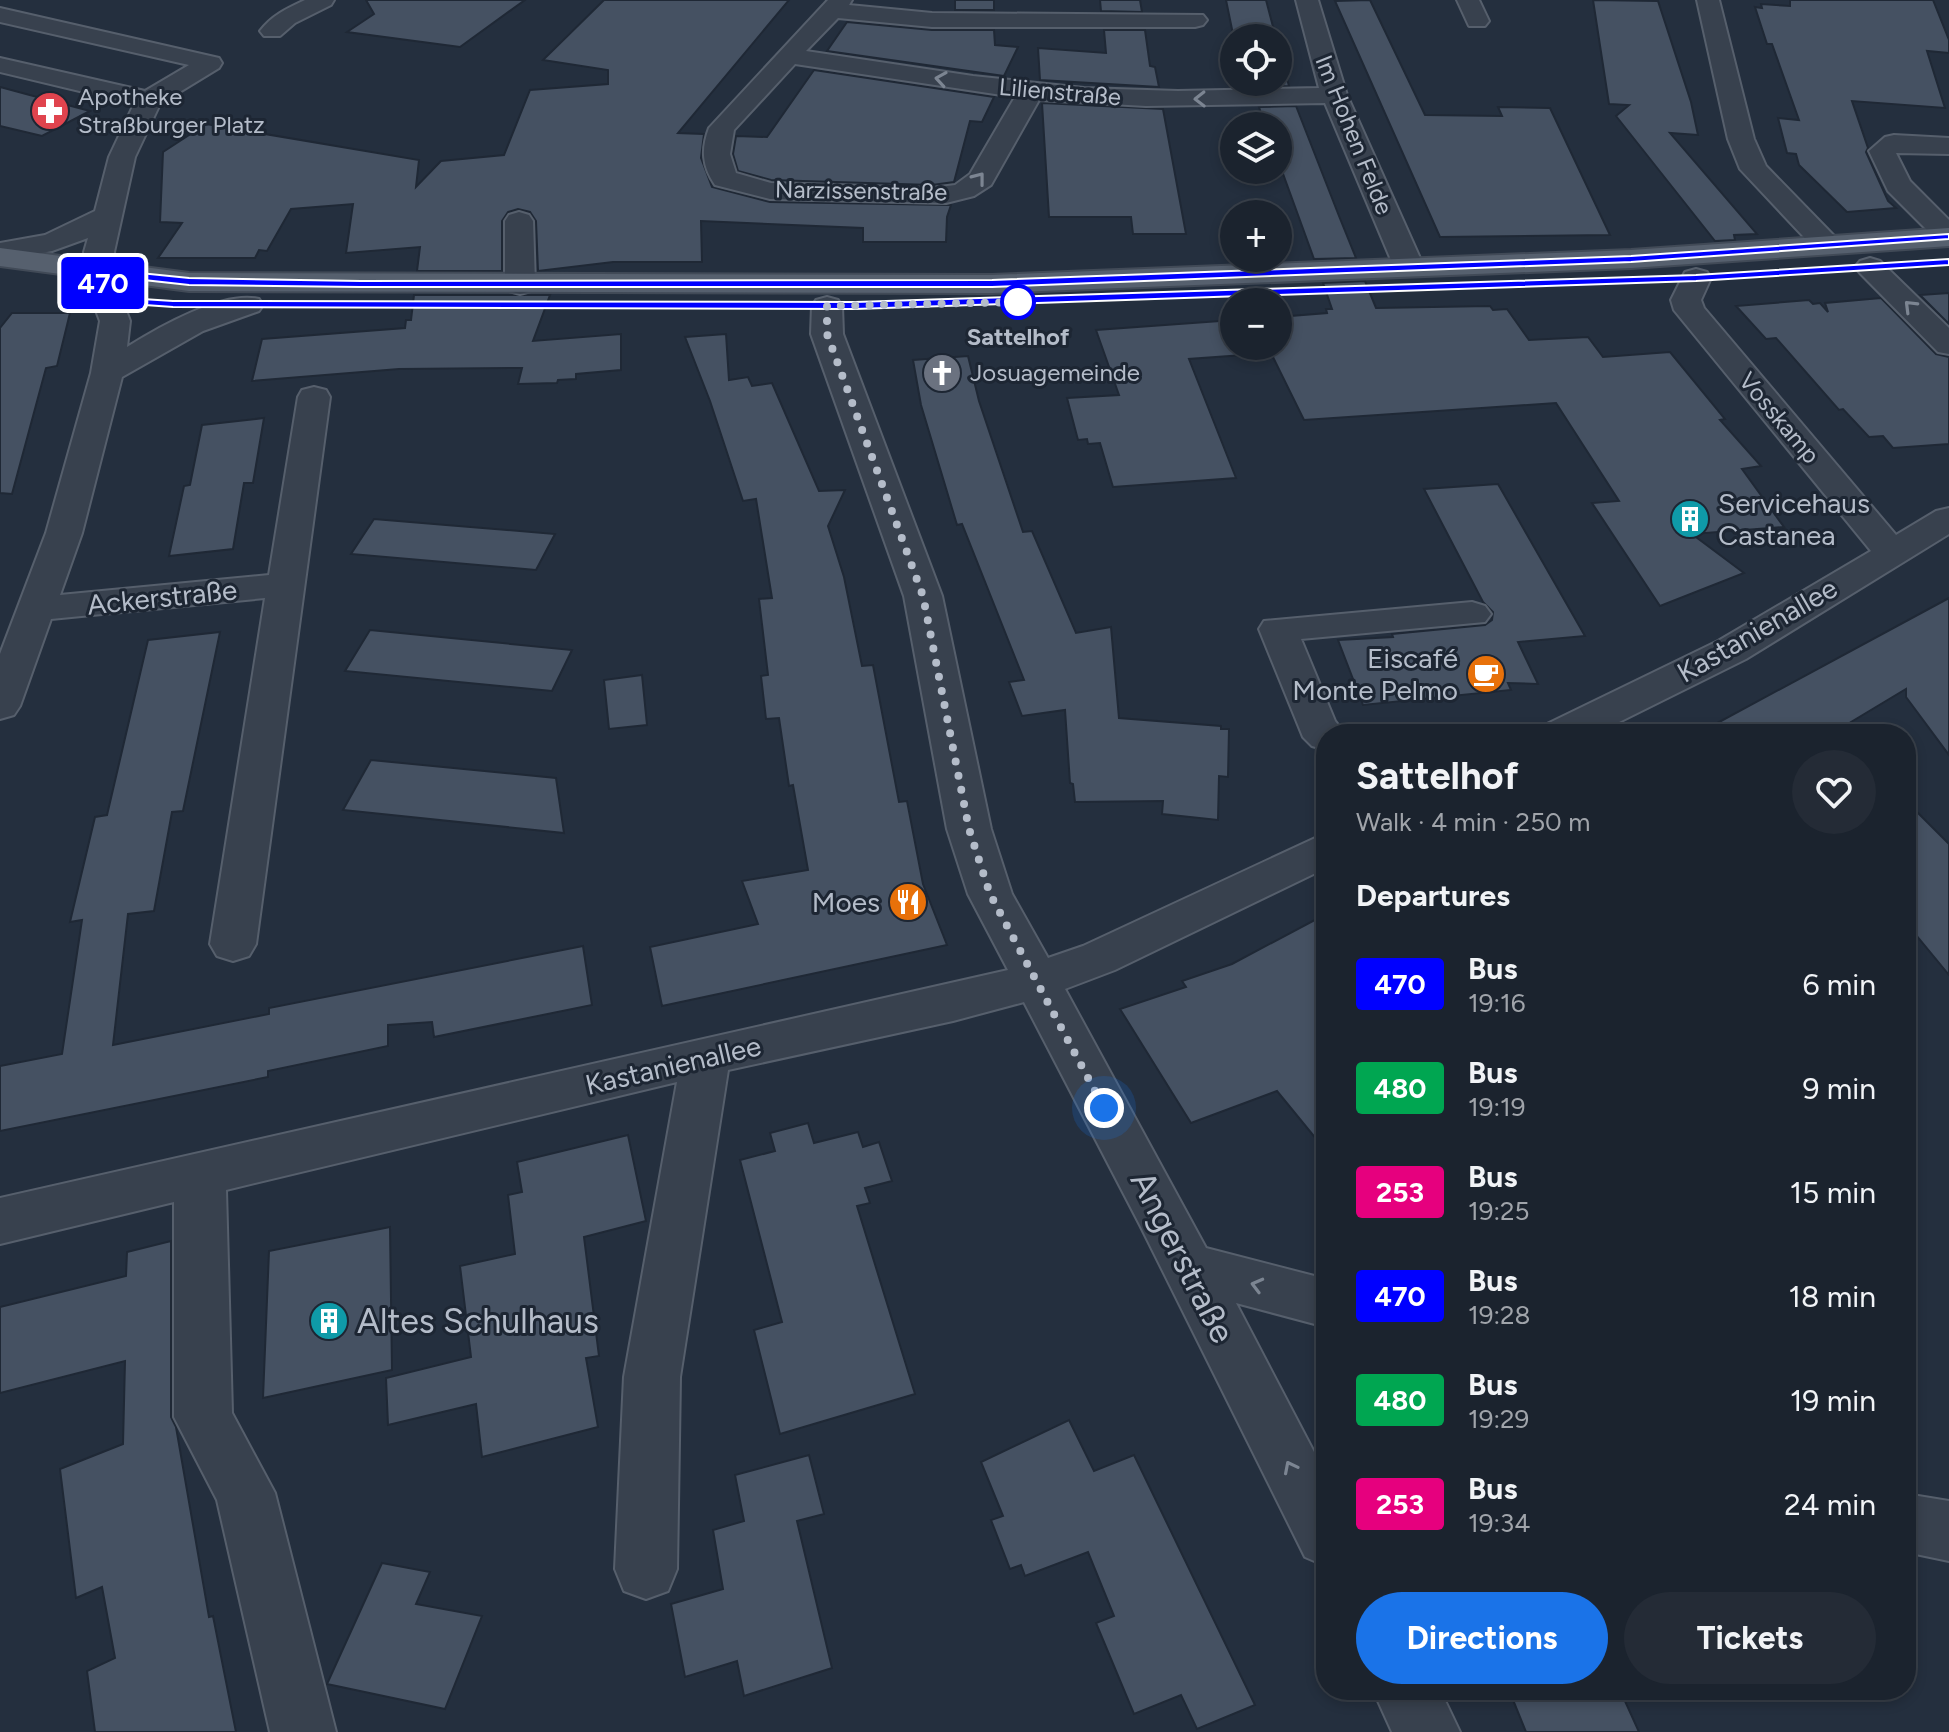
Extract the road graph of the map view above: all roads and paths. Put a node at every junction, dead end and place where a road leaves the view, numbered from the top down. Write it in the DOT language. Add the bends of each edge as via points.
graph roads {
  1 [pos="323,0"];
  2 [pos="1307,0"];
  3 [pos="1708,0"];
  4 [pos="836,5"];
  5 [pos="1190,13"];
  6 [pos="0,15"];
  7 [pos="279,24"];
  8 [pos="0,28"];
  9 [pos="109,41"];
  10 [pos="788,56"];
  11 [pos="0,65"];
  12 [pos="1031,91"];
  13 [pos="1334,95"];
  14 [pos="149,100"];
  15 [pos="1949,146"];
  16 [pos="105,217"];
  17 [pos="519,221"];
  18 [pos="1949,237"];
  19 [pos="1827,245"];
  20 [pos="0,255"];
  21 [pos="1949,262"];
  22 [pos="1409,267"];
  23 [pos="1870,267"];
  24 [pos="520,285"];
  25 [pos="104,286"];
  26 [pos="1692,294"];
  27 [pos="76,297"];
  28 [pos="248,305"];
  29 [pos="827,306"];
  30 [pos="1949,345"];
  31 [pos="107,373"];
  32 [pos="314,397"];
  33 [pos="1949,519"];
  34 [pos="1891,552"];
  35 [pos="286,585"];
  36 [pos="37,609"];
  37 [pos="1472,614"];
  38 [pos="0,706"];
  39 [pos="1316,724"];
  40 [pos="1581,724"];
  41 [pos="1316,854"];
  42 [pos="233,944"];
  43 [pos="1035,981"];
  44 [pos="706,1056"];
  45 [pos="200,1177"];
  46 [pos="0,1221"];
  47 [pos="1188,1267"];
  48 [pos="1316,1300"];
  49 [pos="1316,1517"];
  50 [pos="1916,1525"];
  51 [pos="1949,1531"];
  52 [pos="646,1569"];
  53 [pos="1410,1700"];
  54 [pos="303,1732"];
  55 [pos="1427,1732"];
  1 -- 7 [label="street"];
  2 -- 13 [label="street, Im Hohen Felde"];
  3 -- 19 [label="street" via="1741,139 1754,169"];
  4 -- 5 [label="street" via="932,20"];
  4 -- 10 [label="street"];
  6 -- 9 [label="street"];
  8 -- 9 [label="street" via="62,41"];
  9 -- 14 [label="street" via="210,63"];
  12 -- 10 [label="street, Lilienstraße, one-way"];
  10 -- 12 [label="street, Narzissenstraße, one-way" via="722,128 716,142 717,166 725,179 770,191 959,193 981,179"];
  11 -- 14 [label="street"];
  13 -- 12 [label="street, Lilienstraße, one-way" via="1154,99"];
  13 -- 22 [label="street, Im Hohen Felde"];
  14 -- 16 [label="street, Ackerstraße" via="122,157"];
  15 -- 18 [label="street" via="1894,143 1882,151 1898,185"];
  16 -- 20 [label="street" via="43,247"];
  16 -- 25 [label="street, Ackerstraße" via="99,252"];
  17 -- 24 [label="street"];
  18 -- 19 [label="main road"];
  19 -- 22 [label="main road"];
  20 -- 25 [label="main road"];
  21 -- 23 [label="main road"];
  22 -- 24 [label="main road" via="992,284"];
  23 -- 26 [label="main road"];
  30 -- 23 [label="street, one-way"];
  24 -- 25 [label="main road"];
  25 -- 27 [label="main road"];
  25 -- 28 [label="main road"];
  25 -- 31 [label="street, Ackerstraße" via="115,321"];
  26 -- 29 [label="main road" via="1295,290"];
  26 -- 34 [label="street, Vosskamp"];
  28 -- 29 [label="main road"];
  28 -- 31 [label="street" via="179,327"];
  29 -- 43 [label="street" via="827,334 923,596 969,829 990,894"];
  31 -- 36 [label="street, Ackerstraße" via="64,533"];
  32 -- 35 [label="street"];
  33 -- 34 [label="street, Kastanienallee"];
  34 -- 40 [label="street, Kastanienallee" via="1732,650"];
  35 -- 36 [label="street, Ackerstraße"];
  35 -- 42 [label="street"];
  36 -- 38 [label="street, Ackerstraße"];
  37 -- 39 [label="street" via="1278,629"];
  41 -- 43 [label="street, Kastanienallee" via="1099,958"];
  43 -- 44 [label="street, Kastanienallee"];
  43 -- 47 [label="street, Angerstraße"];
  44 -- 45 [label="street, Kastanienallee"];
  44 -- 52 [label="street" via="652,1377"];
  45 -- 46 [label="street, Kastanienallee"];
  45 -- 54 [label="street" via="203,1417 245,1493"];
  48 -- 47 [label="street, one-way"];
  49 -- 47 [label="street, Angerstraße, one-way"];
  50 -- 51 [label="street"];
  53 -- 55 [label="street"];
}
